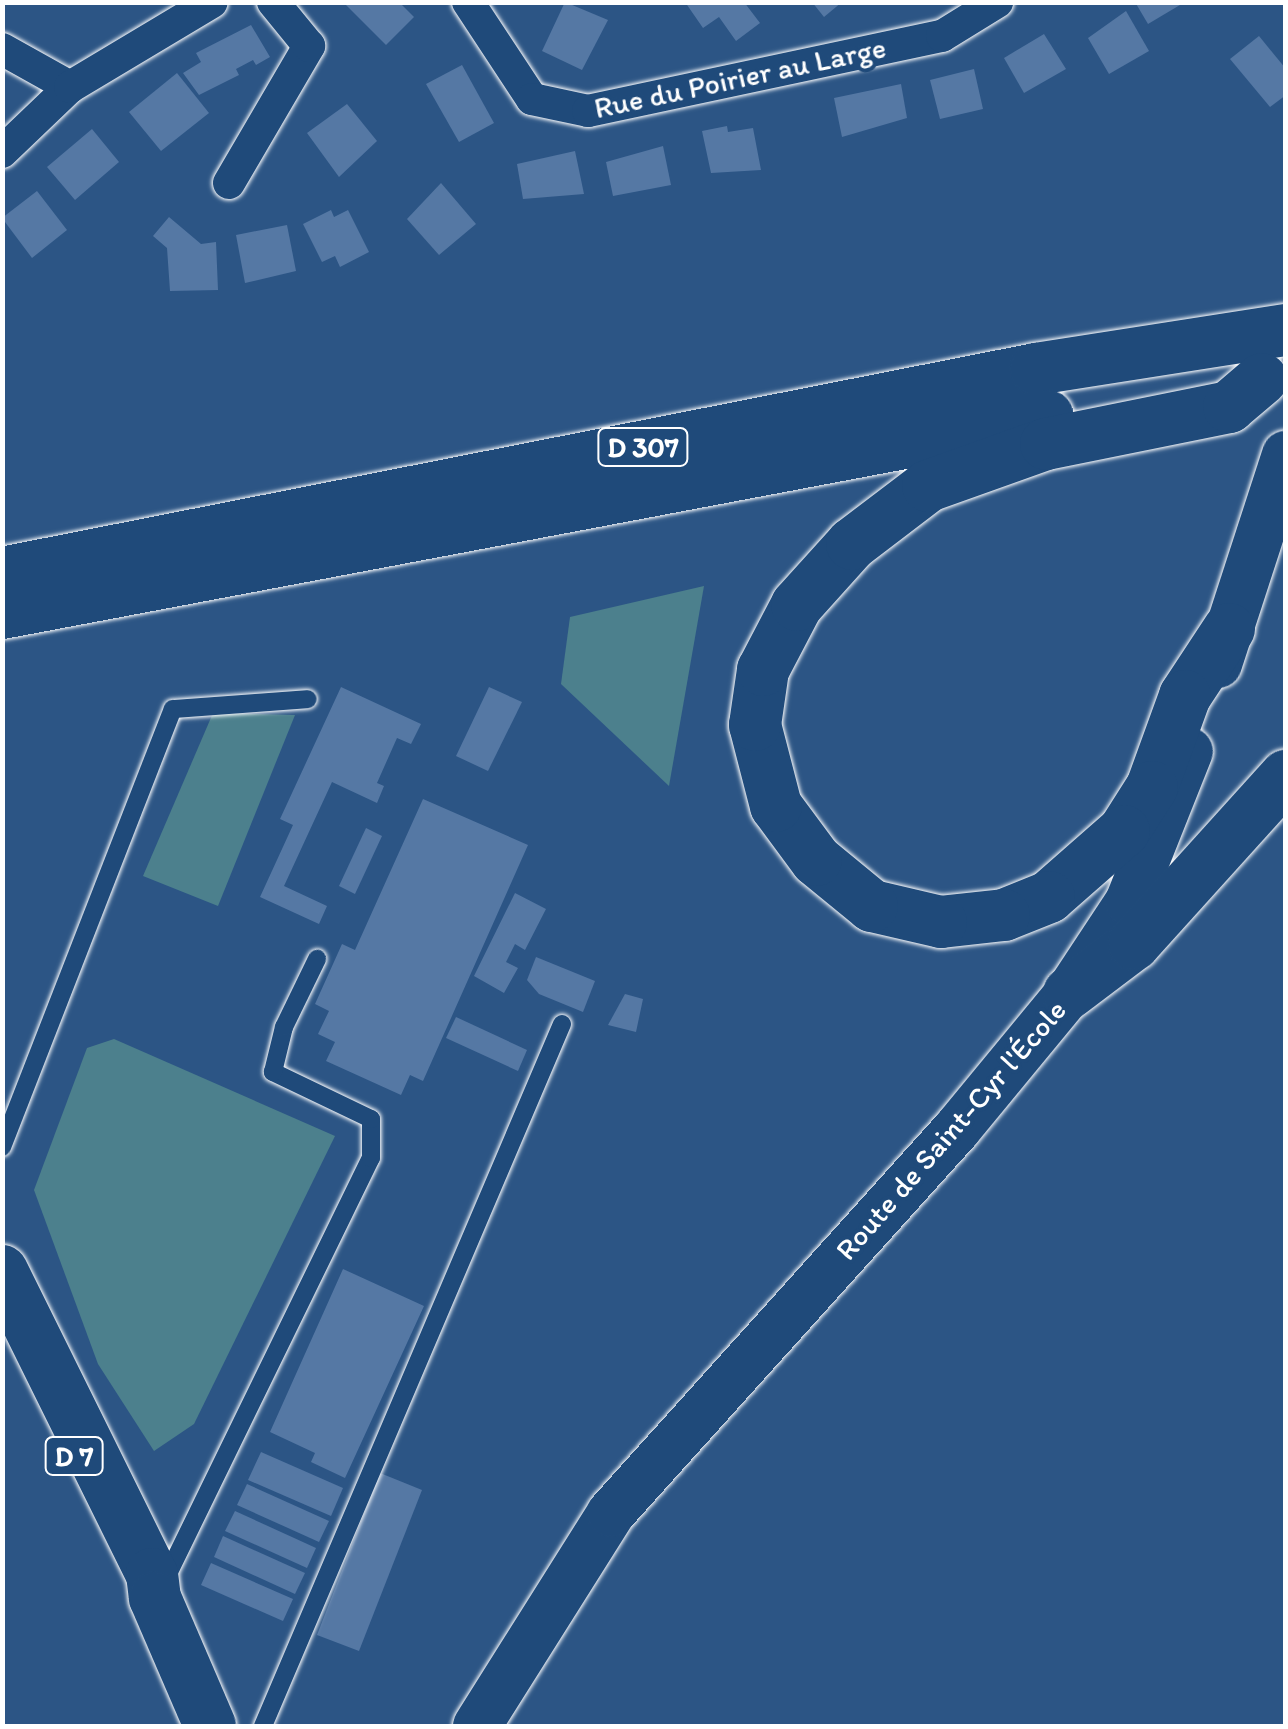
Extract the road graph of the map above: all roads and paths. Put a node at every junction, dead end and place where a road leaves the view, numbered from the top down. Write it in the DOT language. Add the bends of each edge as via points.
graph roads {
  1 [pos="212,2"];
  2 [pos="273,2"];
  3 [pos="468,2"];
  4 [pos="996,2"];
  5 [pos="2,49"];
  6 [pos="70,87"];
  7 [pos="2,152"];
  8 [pos="228,183"];
  9 [pos="1286,330"];
  10 [pos="1274,377"];
  11 [pos="1286,455"];
  12 [pos="2,573"];
  13 [pos="2,613"];
  14 [pos="1229,629"];
  15 [pos="308,699"];
  16 [pos="1286,776"];
  17 [pos="317,958"];
  18 [pos="1068,993"];
  19 [pos="562,1024"];
  20 [pos="2,1147"];
  21 [pos="2,1271"];
  22 [pos="2,1306"];
  23 [pos="154,1598"];
  24 [pos="210,1726"];
  25 [pos="263,1726"];
  26 [pos="477,1726"];
  1 -- 6 [label="street"];
  2 -- 8 [label="street" via="309,46"];
  3 -- 4 [label="street, Rue du Poirier au Large" via="532,99 588,111 942,36"];
  5 -- 6 [label="street"];
  6 -- 7 [label="street"];
  9 -- 12 [label="main road, D 307" via="1036,368"];
  10 -- 13 [label="main road, D 307"];
  10 -- 14 [label="main road, D 307" via="1228,408 1046,444 928,486 852,544 797,605 764,670 754,725 776,806 816,860 872,906 941,922 1004,915 1050,897 1124,830 1152,787 1185,696"];
  11 -- 14 [label="main road, Route de Saint-Cyr l'École"];
  14 -- 18 [label="main road, Route de Saint-Cyr l'École" via="1150,858"];
  15 -- 20 [label="lane" via="172,709"];
  16 -- 18 [label="main road" via="1134,944"];
  17 -- 23 [label="lane" via="272,1072 371,1119 371,1158"];
  18 -- 26 [label="main road, Route de Saint-Cyr l'École" via="958,1129 612,1513"];
  19 -- 25 [label="lane"];
  21 -- 23 [label="main road" via="152,1574"];
  22 -- 23 [label="main road, D 7" via="136,1582"];
  23 -- 24 [label="main road"];
}
